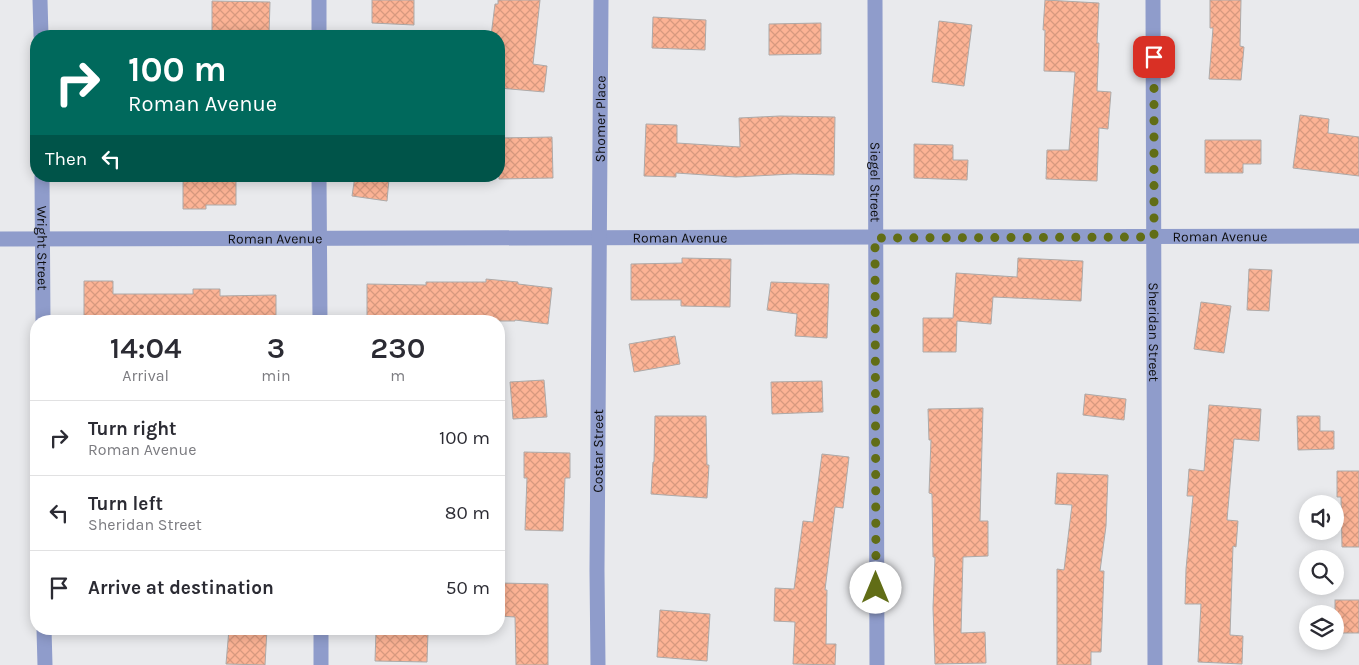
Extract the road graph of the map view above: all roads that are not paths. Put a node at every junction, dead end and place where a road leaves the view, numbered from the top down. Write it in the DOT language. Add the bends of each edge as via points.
graph roads {
  1 [pos="40,0"];
  2 [pos="318,0"];
  3 [pos="601,0"];
  4 [pos="875,0"];
  5 [pos="1153,0"];
  6 [pos="41,30"];
  7 [pos="319,30"];
  8 [pos="42,182"];
  9 [pos="319,182"];
  10 [pos="1359,236"];
  11 [pos="1154,237"];
  12 [pos="599,238"];
  13 [pos="875,238"];
  14 [pos="42,239"];
  15 [pos="320,239"];
  16 [pos="0,240"];
  17 [pos="43,315"];
  18 [pos="320,315"];
  19 [pos="44,635"];
  20 [pos="321,635"];
  21 [pos="45,665"];
  22 [pos="321,665"];
  23 [pos="598,665"];
  24 [pos="877,665"];
  25 [pos="1155,665"];
  1 -- 6 [label="street"];
  2 -- 7 [label="street"];
  3 -- 12 [label="street, Shomer Place"];
  4 -- 13 [label="street, Siegel Street"];
  5 -- 11 [label="street, Sheridan Street"];
  8 -- 14 [label="street, Wright Street"];
  9 -- 15 [label="street"];
  10 -- 11 [label="street, Roman Avenue"];
  11 -- 13 [label="street, Roman Avenue"];
  11 -- 25 [label="street, Sheridan Street"];
  12 -- 13 [label="street, Roman Avenue"];
  12 -- 15 [label="street, Roman Avenue"];
  12 -- 23 [label="street, Costar Street"];
  13 -- 24 [label="street, Siegel Street"];
  14 -- 15 [label="street, Roman Avenue"];
  14 -- 16 [label="street, Roman Avenue"];
  14 -- 17 [label="street, Wright Street"];
  15 -- 18 [label="street"];
  19 -- 21 [label="street"];
  20 -- 22 [label="street"];
}
